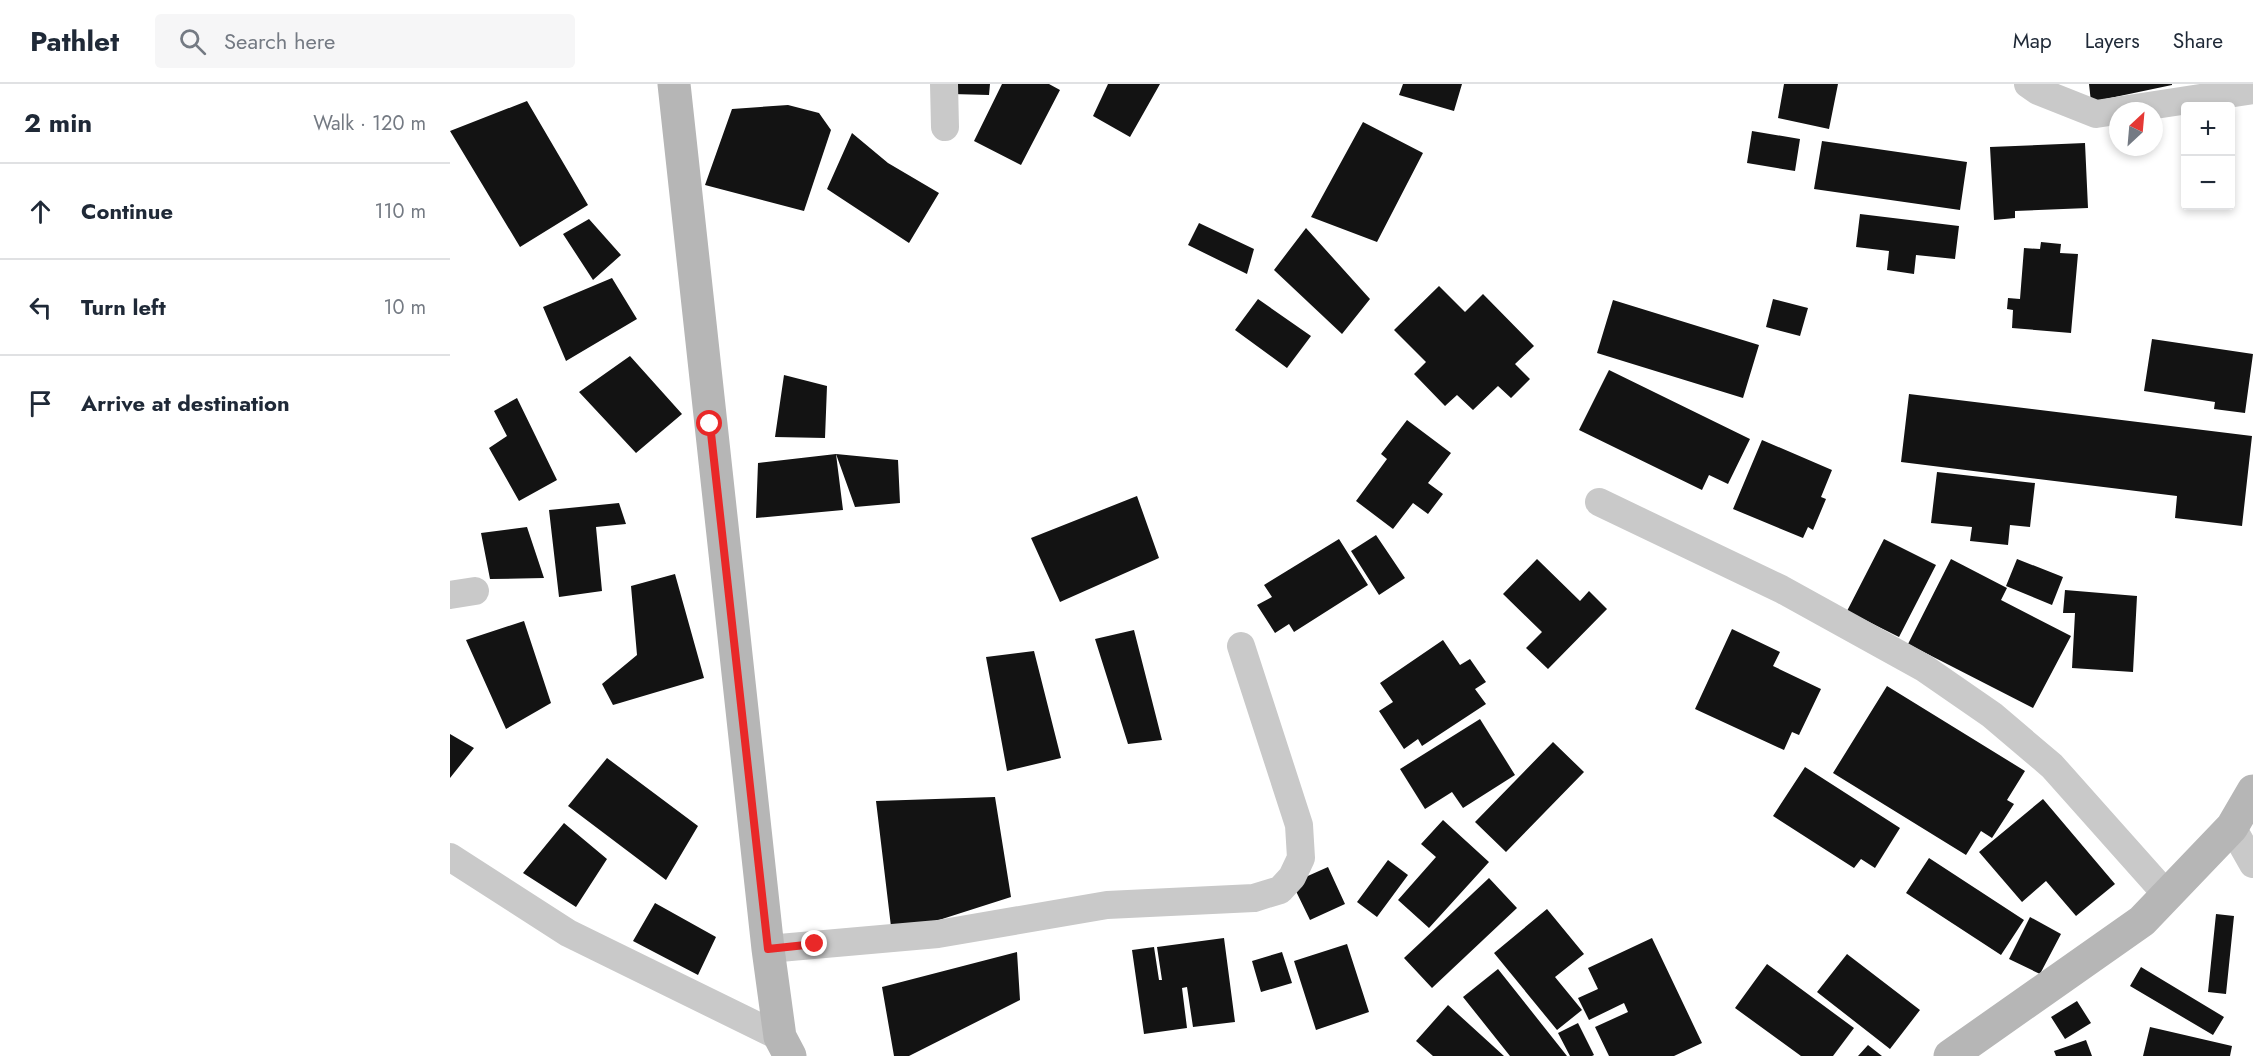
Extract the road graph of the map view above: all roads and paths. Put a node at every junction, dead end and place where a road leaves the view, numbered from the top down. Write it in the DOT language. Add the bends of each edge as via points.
graph roads {
  1 [pos="674,84"];
  2 [pos="944,84"];
  3 [pos="2028,84"];
  4 [pos="2253,90"];
  5 [pos="945,127"];
  6 [pos="1599,502"];
  7 [pos="1241,646"];
  8 [pos="2253,791"];
  9 [pos="2232,827"];
  10 [pos="450,857"];
  11 [pos="2253,864"];
  12 [pos="2167,895"];
  13 [pos="768,949"];
  14 [pos="785,1047"];
  15 [pos="1950,1056"];
  1 -- 13 [label="street"];
  2 -- 5 [label="street"];
  3 -- 4 [label="street" via="2038,92 2096,114"];
  6 -- 12 [label="street" via="1781,589 1924,668 1982,708 2052,766"];
  7 -- 13 [label="street" via="1299,825 1301,858 1292,878 1280,890 1254,898 1107,905 938,934"];
  8 -- 9 [label="street"];
  9 -- 11 [label="street"];
  9 -- 12 [label="street"];
  10 -- 14 [label="street" via="568,933"];
  12 -- 15 [label="street" via="2142,921"];
  13 -- 14 [label="street"];
}
